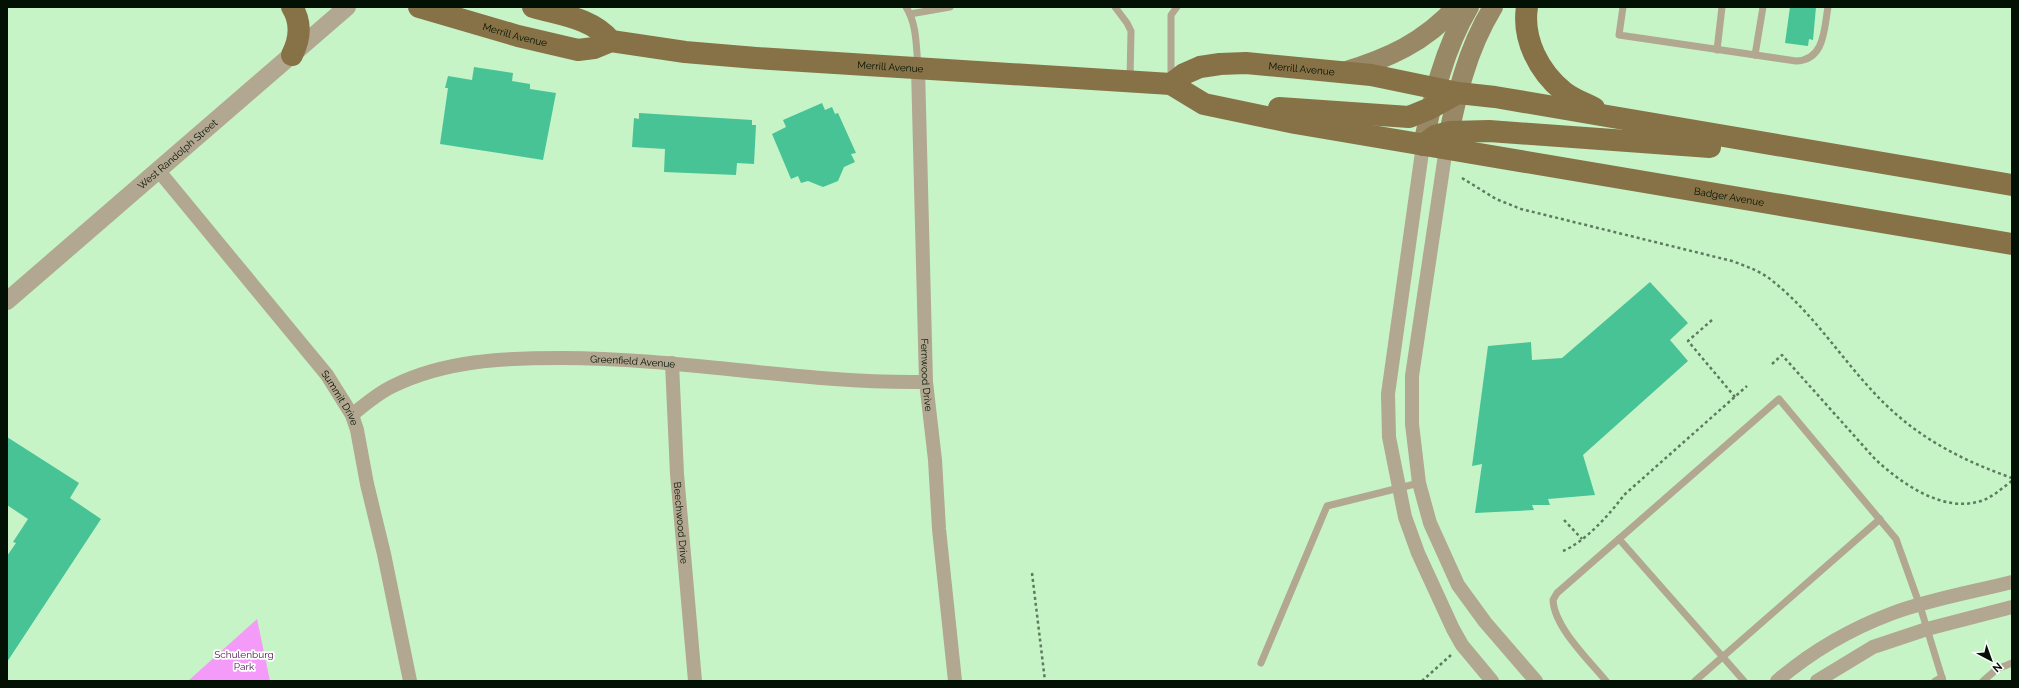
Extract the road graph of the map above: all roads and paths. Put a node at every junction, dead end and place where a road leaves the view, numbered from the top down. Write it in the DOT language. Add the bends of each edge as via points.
graph roads {
  1 [pos="292,7"];
  2 [pos="347,7"];
  3 [pos="419,7"];
  4 [pos="534,7"];
  5 [pos="906,7"];
  6 [pos="950,7"];
  7 [pos="1115,7"];
  8 [pos="1177,7"];
  9 [pos="1456,7"];
  10 [pos="1469,7"];
  11 [pos="1493,7"];
  12 [pos="1528,7"];
  13 [pos="1623,7"];
  14 [pos="1722,7"];
  15 [pos="1763,7"];
  16 [pos="1828,7"];
  17 [pos="910,14"];
  18 [pos="611,42"];
  19 [pos="1717,50"];
  20 [pos="292,55"];
  21 [pos="1755,55"];
  22 [pos="918,68"];
  23 [pos="1343,72"];
  24 [pos="1130,80"];
  25 [pos="1171,84"];
  26 [pos="1458,93"];
  27 [pos="1433,98"];
  28 [pos="1213,106"];
  29 [pos="1611,117"];
  30 [pos="1448,140"];
  31 [pos="1755,142"];
  32 [pos="1423,145"];
  33 [pos="158,170"];
  34 [pos="1462,178"];
  35 [pos="2012,185"];
  36 [pos="2012,244"];
  37 [pos="7,301"];
  38 [pos="1712,320"];
  39 [pos="672,363"];
  40 [pos="1772,364"];
  41 [pos="926,382"];
  42 [pos="1747,386"];
  43 [pos="1735,397"];
  44 [pos="352,416"];
  45 [pos="2012,478"];
  46 [pos="2012,481"];
  47 [pos="1419,482"];
  48 [pos="1398,488"];
  49 [pos="1880,519"];
  50 [pos="1564,520"];
  51 [pos="1582,538"];
  52 [pos="1620,539"];
  53 [pos="1563,551"];
  54 [pos="1032,573"];
  55 [pos="2012,582"];
  56 [pos="1920,606"];
  57 [pos="2012,607"];
  58 [pos="1927,629"];
  59 [pos="1456,651"];
  60 [pos="1722,657"];
  61 [pos="1261,663"];
  62 [pos="2012,663"];
  63 [pos="1942,679"];
  64 [pos="410,681"];
  65 [pos="695,681"];
  66 [pos="954,681"];
  67 [pos="1045,681"];
  68 [pos="1422,681"];
  69 [pos="1492,681"];
  70 [pos="1536,681"];
  71 [pos="1606,681"];
  72 [pos="1695,681"];
  73 [pos="1744,681"];
  74 [pos="1777,681"];
  75 [pos="1817,681"];
  76 [pos="1935,681"];
  77 [pos="1983,681"];
  1 -- 20 [label="main road" via="300,31 298,44"];
  2 -- 20 [label="street, West Randolph Street"];
  3 -- 18 [label="main road, Merrill Avenue" via="561,47 584,50"];
  4 -- 18 [label="main road" via="586,22 598,28"];
  5 -- 17 [label="lane"];
  6 -- 17 [label="lane"];
  7 -- 24 [label="lane" via="1131,31"];
  8 -- 25 [label="lane" via="1171,16"];
  9 -- 23 [label="main road" via="1437,27 1417,41 1378,61"];
  10 -- 27 [label="main road" via="1446,59"];
  11 -- 26 [label="main road" via="1473,43"];
  12 -- 29 [label="main road" via="1526,22 1529,40 1550,78 1571,97"];
  13 -- 19 [label="lane" via="1619,35"];
  14 -- 19 [label="lane"];
  15 -- 21 [label="lane"];
  16 -- 21 [label="lane" via="1820,46 1810,59 1796,61"];
  17 -- 22 [label="lane" via="916,40"];
  18 -- 22 [label="main road, Merrill Avenue" via="718,55"];
  19 -- 21 [label="lane"];
  20 -- 33 [label="street, West Randolph Street"];
  22 -- 24 [label="main road, Merrill Avenue"];
  22 -- 41 [label="street, Fernwood Drive"];
  23 -- 25 [label="main road, Merrill Avenue" via="1220,64 1194,69"];
  23 -- 27 [label="main road, Merrill Avenue" via="1392,79"];
  24 -- 25 [label="main road, Merrill Avenue"];
  25 -- 28 [label="main road, Merrill Avenue" via="1193,99"];
  26 -- 27 [label="main road, Merrill Avenue"];
  26 -- 29 [label="main road"];
  26 -- 30 [label="main road"];
  27 -- 28 [label="main road" via="1414,115 1405,117 1318,110"];
  27 -- 32 [label="main road"];
  28 -- 32 [label="main road, Merrill Avenue"];
  29 -- 31 [label="main road"];
  30 -- 31 [label="main road" via="1496,132 1708,147"];
  30 -- 32 [label="main road, Merrill Avenue"];
  30 -- 36 [label="main road, Badger Avenue"];
  30 -- 47 [label="street" via="1412,376 1412,424"];
  31 -- 35 [label="main road"];
  32 -- 48 [label="street" via="1388,394 1389,437"];
  33 -- 37 [label="street, West Randolph Street"];
  33 -- 44 [label="street, Summit Drive" via="327,375"];
  34 -- 45 [label="path" via="1521,209 1732,261 1757,270 1775,282 1799,305 1851,367 1886,405 1908,424 1932,442 1972,463"];
  38 -- 43 [label="path" via="1688,342"];
  39 -- 41 [label="street, Greenfield Avenue" via="836,380"];
  39 -- 44 [label="street, Greenfield Avenue" via="630,359 523,358 465,363 429,372 393,386"];
  39 -- 65 [label="street, Beechwood Drive" via="677,474"];
  40 -- 46 [label="path" via="1782,355 1889,473 1933,498 1950,504 1971,503 1990,497"];
  41 -- 66 [label="street, Fernwood Drive"];
  42 -- 43 [label="path"];
  43 -- 51 [label="path" via="1624,495 1613,510"];
  44 -- 64 [label="street, Summit Drive"];
  47 -- 48 [label="lane"];
  47 -- 70 [label="street" via="1430,523 1458,585 1485,622"];
  48 -- 61 [label="lane" via="1327,506"];
  48 -- 69 [label="street" via="1418,553 1446,617 1462,645"];
  49 -- 52 [label="lane" via="1779,399"];
  49 -- 56 [label="lane" via="1899,546"];
  49 -- 60 [label="lane"];
  50 -- 51 [label="path"];
  51 -- 53 [label="path"];
  52 -- 60 [label="lane"];
  52 -- 71 [label="lane" via="1557,593 1553,600 1555,614 1561,624"];
  54 -- 67 [label="path"];
  55 -- 56 [label="street"];
  56 -- 58 [label="lane"];
  56 -- 74 [label="street" via="1894,613 1856,629 1810,655"];
  57 -- 58 [label="street"];
  58 -- 63 [label="lane"];
  58 -- 75 [label="street" via="1873,647"];
  59 -- 68 [label="path"];
  60 -- 72 [label="lane"];
  60 -- 73 [label="lane"];
  62 -- 77 [label="lane"];
  63 -- 76 [label="lane"];
}
